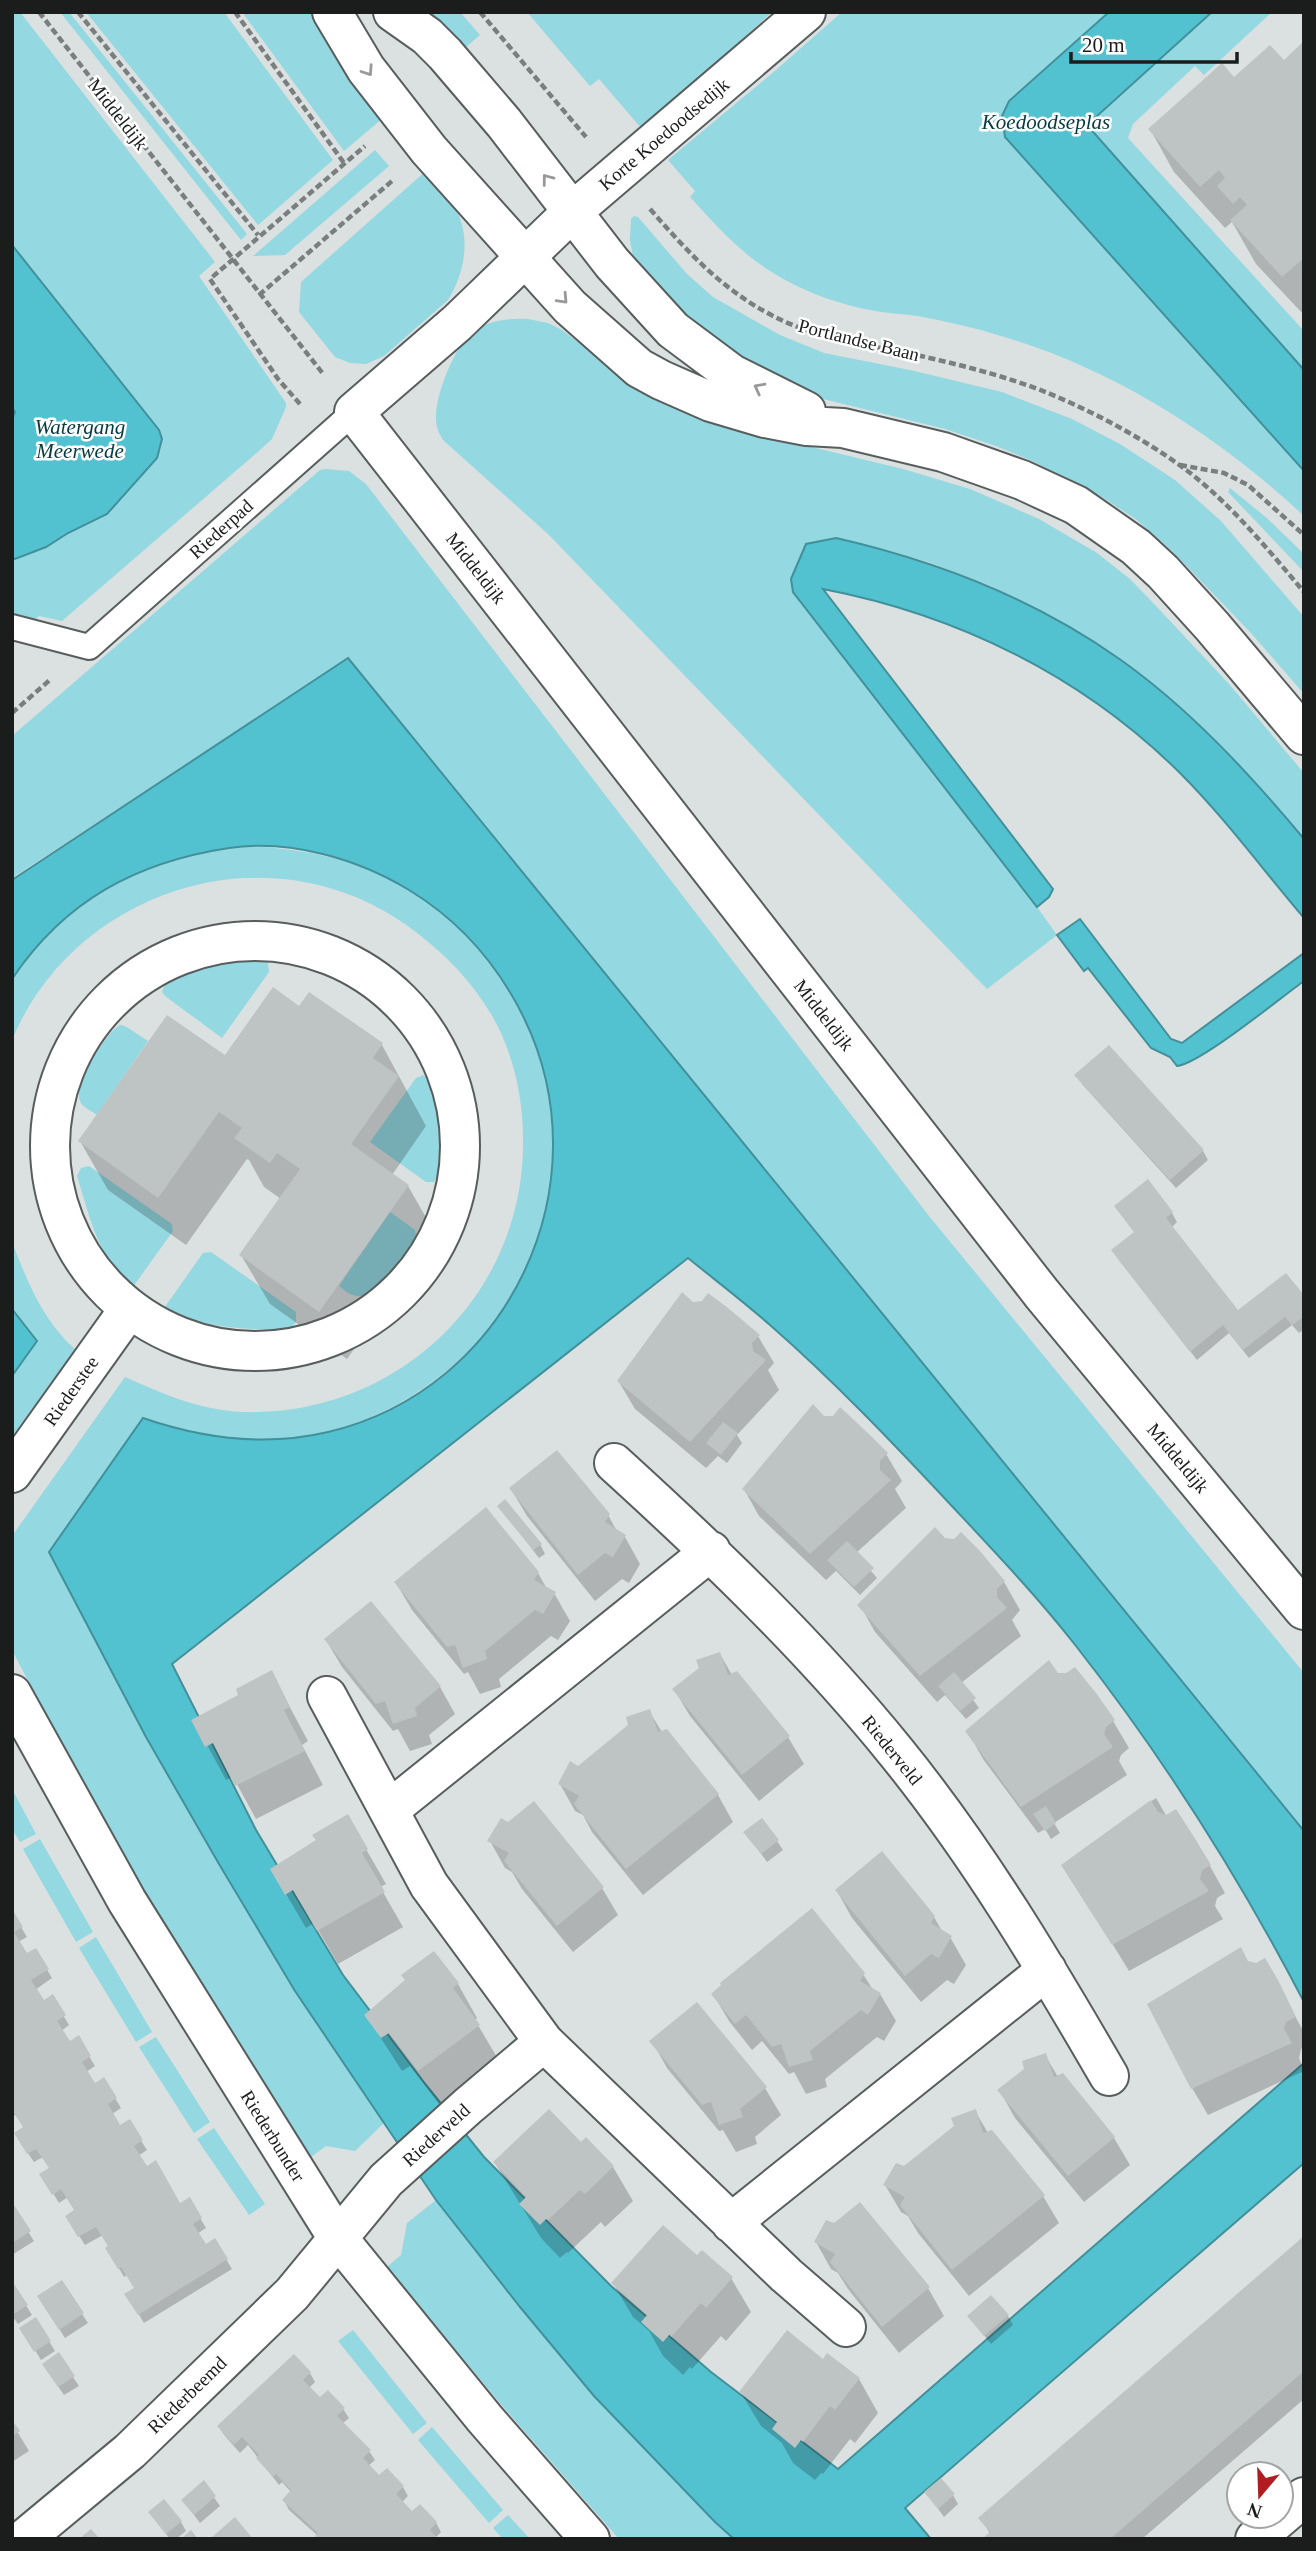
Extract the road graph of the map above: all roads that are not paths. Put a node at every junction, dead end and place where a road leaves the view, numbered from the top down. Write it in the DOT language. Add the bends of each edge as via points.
graph roads {
  1 [pos="332,12"];
  2 [pos="393,12"];
  3 [pos="806,12"];
  4 [pos="572,212"];
  5 [pos="524,257"];
  6 [pos="342,423"];
  7 [pos="843,429"];
  8 [pos="12,627"];
  9 [pos="1304,735"];
  10 [pos="129,1309"];
  11 [pos="614,1463"];
  12 [pos="12,1473"];
  13 [pos="711,1551"];
  14 [pos="1304,1610"];
  15 [pos="12,1693"];
  16 [pos="327,1696"];
  17 [pos="389,1810"];
  18 [pos="1047,1970"];
  19 [pos="544,2042"];
  20 [pos="1109,2076"];
  21 [pos="731,2223"];
  22 [pos="337,2238"];
  23 [pos="846,2327"];
  24 [pos="1304,2497"];
  25 [pos="24,2539"];
  26 [pos="590,2539"];
  27 [pos="1255,2539"];
  1 -- 5 [label="street, one-way" via="387,98"];
  4 -- 2 [label="street, one-way" via="445,54"];
  3 -- 4 [label="street, Korte Koedoodsedijk"];
  4 -- 5 [label="street, Korte Koedoodsedijk"];
  7 -- 4 [label="street, one-way" via="705,356 655,313"];
  5 -- 6 [label="street" via="457,323"];
  5 -- 7 [label="street, one-way" via="603,338 661,380 711,402 765,418"];
  6 -- 8 [label="lane, Riederpad" via="89,647"];
  6 -- 14 [label="street, Middeldijk" via="1042,1294"];
  7 -- 9 [label="street" via="943,452 1076,505 1163,572"];
  10 -- 10 [label="street" via="162,1330 200,1344 268,1351 307,1345 342,1332 402,1291 425,1262 451,1207 460,1159 460,1122 438,1052 418,1020 393,993 364,971 296,944 222,942 186,951 153,967 122,988 96,1014 60,1077 51,1113 51,1174 63,1222 79,1255"];
  10 -- 12 [label="street, Riederstee"];
  11 -- 13 [label="street, Riederveld"];
  13 -- 17 [label="street"];
  13 -- 18 [label="street, Riederveld" via="897,1752 982,1868"];
  15 -- 22 [label="street, Riederbunder" via="127,1901"];
  16 -- 17 [label="street"];
  17 -- 19 [label="street" via="429,1885"];
  18 -- 20 [label="street, Riederveld"];
  18 -- 21 [label="street"];
  19 -- 21 [label="street"];
  19 -- 22 [label="street, Riederveld" via="386,2180"];
  21 -- 23 [label="street"];
  22 -- 25 [label="street, Riederbeemd" via="292,2294 130,2451"];
  22 -- 26 [label="street, Riederbunder"];
  24 -- 27 [label="street"];
}
